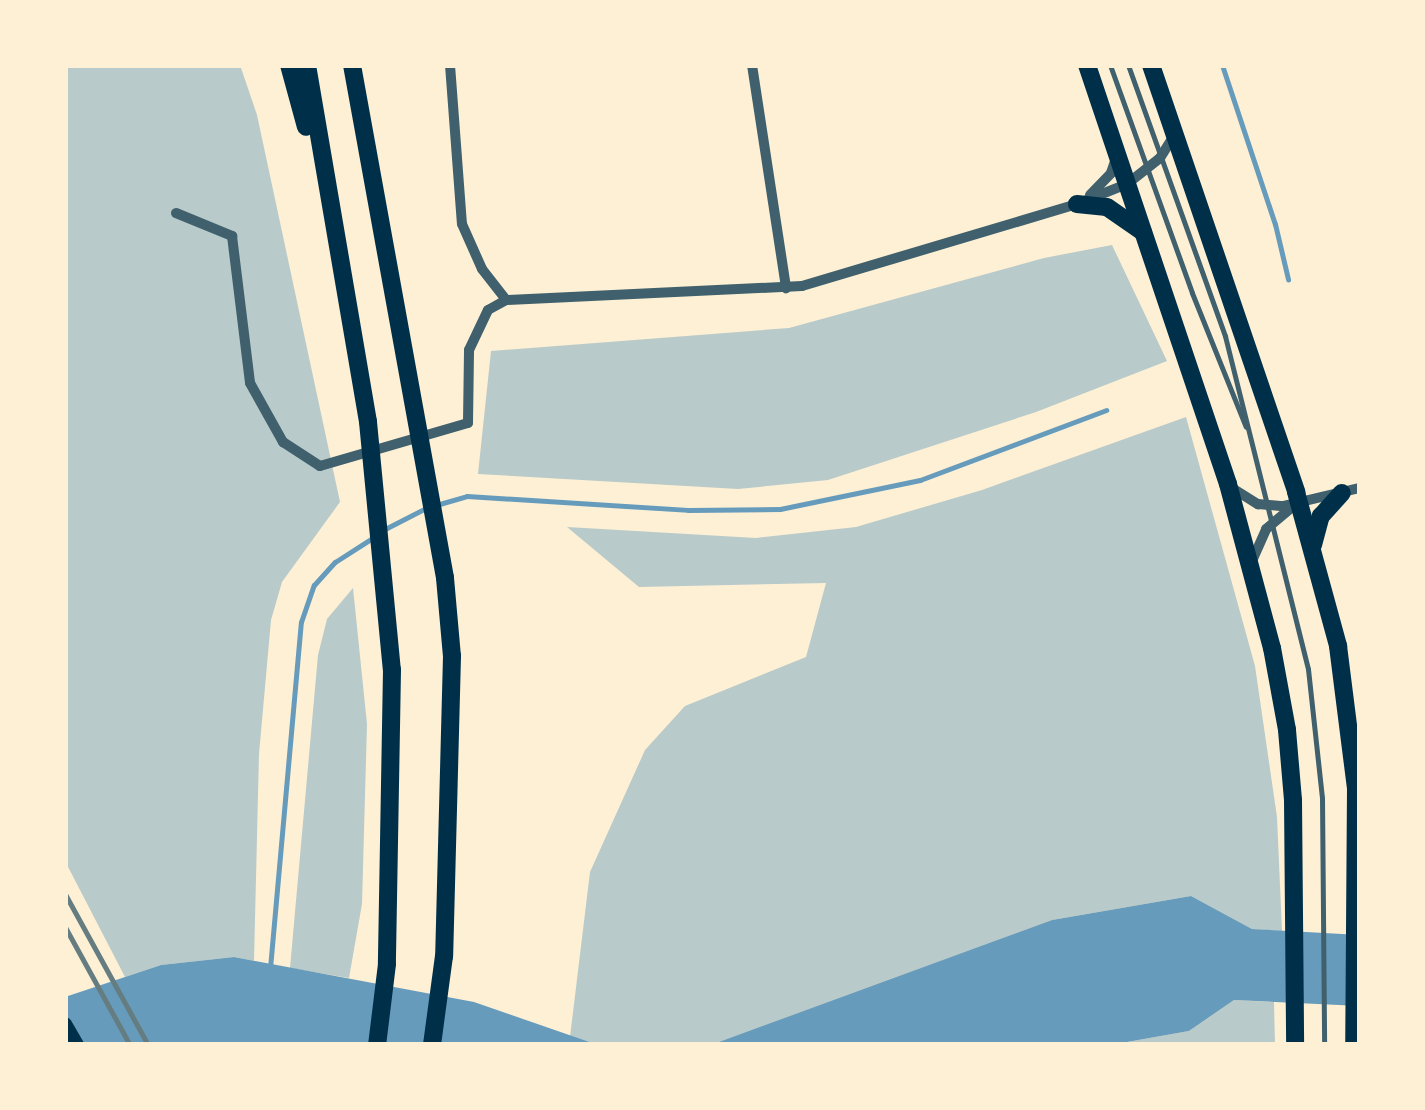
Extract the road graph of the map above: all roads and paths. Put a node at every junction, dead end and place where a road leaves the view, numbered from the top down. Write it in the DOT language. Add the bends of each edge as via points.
graph roads {
  1 [pos="289,65"];
  2 [pos="307,65"];
  3 [pos="352,65"];
  4 [pos="450,65"];
  5 [pos="752,65"];
  6 [pos="1087,65"];
  7 [pos="1110,65"];
  8 [pos="1128,65"];
  9 [pos="1152,65"];
  10 [pos="1175,132"];
  11 [pos="1117,154"];
  12 [pos="1160,158"];
  13 [pos="1148,169"];
  14 [pos="1128,184"];
  15 [pos="1077,204"];
  16 [pos="176,213"];
  17 [pos="1145,234"];
  18 [pos="786,288"];
  19 [pos="349,295"];
  20 [pos="506,300"];
  21 [pos="1251,438"];
  22 [pos="1228,484"];
  23 [pos="1351,490"];
  24 [pos="1300,504"];
  25 [pos="1270,506"];
  26 [pos="1273,520"];
  27 [pos="1313,550"];
  28 [pos="1252,561"];
  29 [pos="65,1024"];
  30 [pos="1354,1039"];
  31 [pos="1295,1040"];
  32 [pos="76,1045"];
  33 [pos="378,1045"];
  34 [pos="432,1045"];
  35 [pos="1324,1045"];
  1 -- 19 [label="highway"];
  2 -- 19 [label="highway"];
  3 -- 34 [label="highway" via="445,578 452,656 444,956"];
  4 -- 20 [label="street" via="462,224 482,269"];
  5 -- 18 [label="street"];
  6 -- 11 [label="highway"];
  7 -- 13 [label="lane"];
  8 -- 12 [label="lane"];
  9 -- 10 [label="highway"];
  10 -- 12 [label="street"];
  10 -- 24 [label="highway"];
  11 -- 14 [label="highway"];
  11 -- 15 [label="street" via="1108,176"];
  12 -- 13 [label="street"];
  12 -- 21 [label="lane" via="1225,336"];
  13 -- 14 [label="street"];
  13 -- 21 [label="lane"];
  14 -- 15 [label="street"];
  14 -- 17 [label="highway"];
  15 -- 17 [label="highway" via="1117,212"];
  15 -- 18 [label="street"];
  16 -- 20 [label="street" via="232,236 250,383 282,442 320,466 468,423 469,350 488,310"];
  17 -- 22 [label="highway"];
  18 -- 20 [label="street"];
  19 -- 33 [label="highway" via="388,606 394,759"];
  21 -- 25 [label="lane"];
  22 -- 25 [label="street"];
  22 -- 28 [label="highway"];
  23 -- 24 [label="street"];
  23 -- 27 [label="highway" via="1321,516"];
  24 -- 25 [label="street"];
  24 -- 26 [label="street"];
  24 -- 27 [label="highway"];
  25 -- 26 [label="lane"];
  26 -- 28 [label="street"];
  26 -- 35 [label="lane" via="1317,731"];
  27 -- 30 [label="highway" via="1348,710 1356,852"];
  28 -- 31 [label="highway" via="1287,730 1295,844"];
  29 -- 32 [label="main road"];
}
